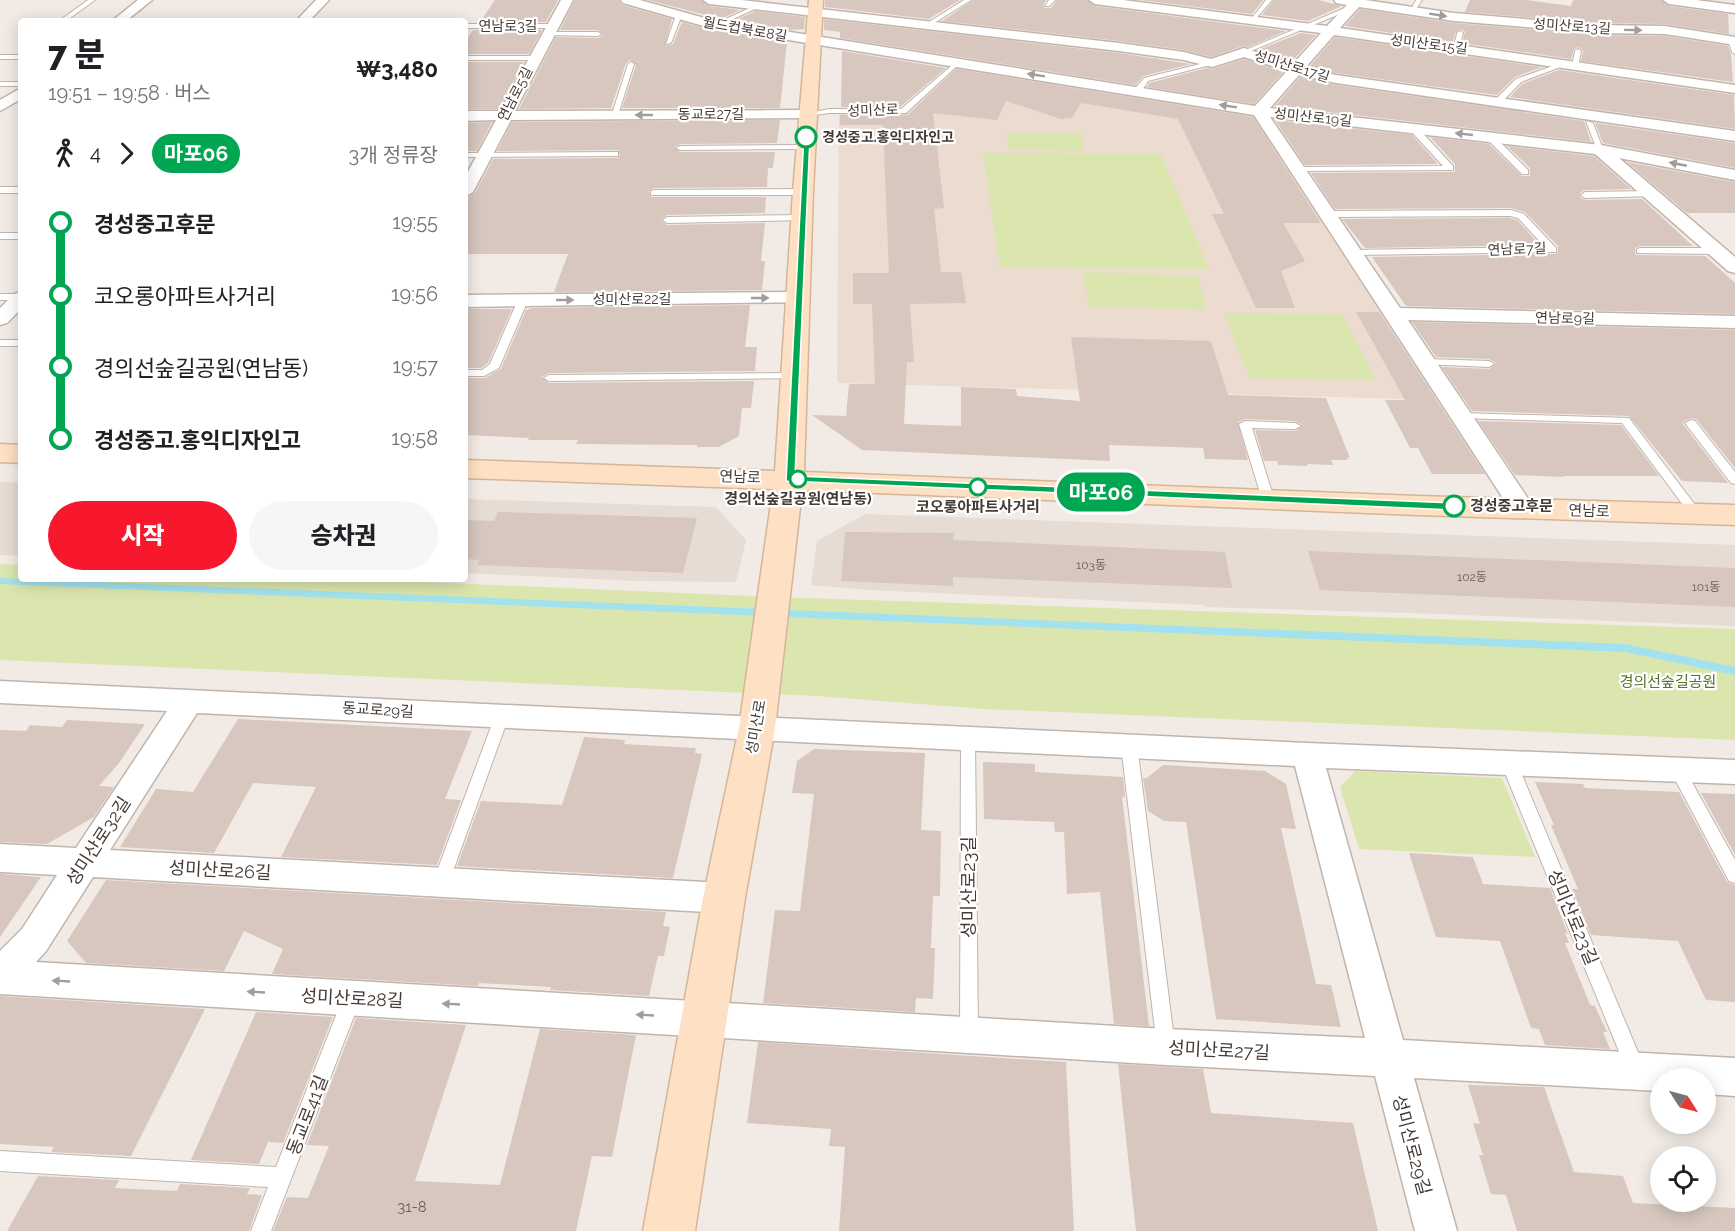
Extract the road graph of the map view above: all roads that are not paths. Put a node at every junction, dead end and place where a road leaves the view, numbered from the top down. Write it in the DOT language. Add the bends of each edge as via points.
graph roads {
  1 [pos="92,0"];
  2 [pos="146,0"];
  3 [pos="323,0"];
  4 [pos="567,0"];
  5 [pos="627,0"];
  6 [pos="709,0"];
  7 [pos="968,0"];
  8 [pos="1095,0"];
  9 [pos="1269,0"];
  10 [pos="1339,0"];
  11 [pos="1356,3"];
  12 [pos="1416,5"];
  13 [pos="756,7"];
  14 [pos="815,7"];
  15 [pos="1735,9"];
  16 [pos="1667,12"];
  17 [pos="679,15"];
  18 [pos="66,18"];
  19 [pos="122,18"];
  20 [pos="305,18"];
  21 [pos="1250,22"];
  22 [pos="929,24"];
  23 [pos="716,25"];
  24 [pos="468,26"];
  25 [pos="1295,28"];
  26 [pos="550,30"];
  27 [pos="1330,32"];
  28 [pos="1460,33"];
  29 [pos="598,34"];
  30 [pos="813,41"];
  31 [pos="668,43"];
  32 [pos="1734,44"];
  33 [pos="1455,47"];
  34 [pos="1578,51"];
  35 [pos="1244,52"];
  36 [pos="0,57"];
  37 [pos="18,57"];
  38 [pos="468,58"];
  39 [pos="535,58"];
  40 [pos="957,63"];
  41 [pos="1212,63"];
  42 [pos="631,64"];
  43 [pos="1568,66"];
  44 [pos="1296,70"];
  45 [pos="0,84"];
  46 [pos="18,84"];
  47 [pos="1735,89"];
  48 [pos="1137,92"];
  49 [pos="18,96"];
  50 [pos="1498,101"];
  51 [pos="1259,111"];
  52 [pos="808,114"];
  53 [pos="4,115"];
  54 [pos="505,115"];
  55 [pos="614,115"];
  56 [pos="468,116"];
  57 [pos="1589,123"];
  58 [pos="1414,129"];
  59 [pos="1735,136"];
  60 [pos="1490,137"];
  61 [pos="806,147"];
  62 [pos="680,148"];
  63 [pos="1600,150"];
  64 [pos="615,154"];
  65 [pos="468,155"];
  66 [pos="484,155"];
  67 [pos="1298,169"];
  68 [pos="1525,172"];
  69 [pos="1735,175"];
  70 [pos="468,186"];
  71 [pos="0,190"];
  72 [pos="18,190"];
  73 [pos="803,192"];
  74 [pos="654,194"];
  75 [pos="1651,194"];
  76 [pos="1585,195"];
  77 [pos="1329,214"];
  78 [pos="802,218"];
  79 [pos="667,220"];
  80 [pos="0,236"];
  81 [pos="18,236"];
  82 [pos="1640,251"];
  83 [pos="1716,251"];
  84 [pos="1354,252"];
  85 [pos="1735,267"];
  86 [pos="798,298"];
  87 [pos="16,300"];
  88 [pos="522,300"];
  89 [pos="468,301"];
  90 [pos="1396,314"];
  91 [pos="0,320"];
  92 [pos="1735,322"];
  93 [pos="0,343"];
  94 [pos="18,343"];
  95 [pos="1427,362"];
  96 [pos="1489,364"];
  97 [pos="468,373"];
  98 [pos="795,376"];
  99 [pos="549,378"];
  100 [pos="1463,416"];
  101 [pos="1691,423"];
  102 [pos="1294,426"];
  103 [pos="0,453"];
  104 [pos="18,454"];
  105 [pos="468,469"];
  106 [pos="789,479"];
  107 [pos="1735,480"];
  108 [pos="1268,499"];
  109 [pos="1523,509"];
  110 [pos="1696,514"];
  111 [pos="1735,515"];
  112 [pos="0,692"];
  113 [pos="189,701"];
  114 [pos="502,716"];
  115 [pos="757,728"];
  116 [pos="968,739"];
  117 [pos="1129,745"];
  118 [pos="1307,755"];
  119 [pos="1509,763"];
  120 [pos="1678,770"];
  121 [pos="1735,772"];
  122 [pos="0,858"];
  123 [pos="84,862"];
  124 [pos="1735,876"];
  125 [pos="441,882"];
  126 [pos="724,898"];
  127 [pos="0,976"];
  128 [pos="352,998"];
  129 [pos="704,1018"];
  130 [pos="969,1034"];
  131 [pos="1166,1047"];
  132 [pos="1388,1058"];
  133 [pos="1636,1070"];
  134 [pos="1735,1077"];
  135 [pos="0,1161"];
  136 [pos="282,1178"];
  137 [pos="261,1231"];
  138 [pos="669,1231"];
  139 [pos="1436,1231"];
  1 -- 18 [label="lane"];
  2 -- 19 [label="street"];
  3 -- 20 [label="street"];
  4 -- 26 [label="street, 연남로5길"];
  5 -- 17 [label="street, 월드컵북로8길"];
  6 -- 13 [label="street"];
  7 -- 22 [label="lane"];
  8 -- 21 [label="street, 성미산로15길"];
  9 -- 21 [label="lane"];
  10 -- 11 [label="street, 성미산로13길"];
  11 -- 12 [label="street, 성미산로13길"];
  11 -- 25 [label="lane, 성미산로15길"];
  11 -- 27 [label="street"];
  12 -- 16 [label="street, 성미산로13길, one-way" via="1454,17 1596,29"];
  13 -- 14 [label="street"];
  13 -- 23 [label="lane"];
  14 -- 22 [label="street"];
  14 -- 30 [label="street, 성미산로"];
  15 -- 16 [label="street"];
  16 -- 32 [label="street, 성미산로13길"];
  17 -- 23 [label="street, 월드컵북로8길"];
  17 -- 31 [label="lane"];
  21 -- 25 [label="street, 성미산로15길"];
  22 -- 41 [label="street" via="1119,47"];
  23 -- 30 [label="street, 월드컵북로8길"];
  24 -- 26 [label="lane, 연남로3길"];
  25 -- 27 [label="street, 성미산로15길"];
  25 -- 35 [label="lane, 성미산로15길"];
  26 -- 29 [label="lane"];
  26 -- 39 [label="street, 연남로5길"];
  27 -- 33 [label="street, 성미산로15길"];
  27 -- 44 [label="street"];
  28 -- 33 [label="lane"];
  30 -- 40 [label="street, 성미산로19길"];
  30 -- 52 [label="street, 성미산로"];
  33 -- 43 [label="street, 성미산로15길"];
  34 -- 43 [label="lane"];
  35 -- 41 [label="street, 성미산로17길"];
  35 -- 44 [label="street, 성미산로17길"];
  36 -- 37 [label="lane"];
  38 -- 39 [label="lane"];
  39 -- 54 [label="street, 연남로5길"];
  48 -- 40 [label="street, 성미산로19길, one-way"];
  40 -- 52 [label="lane, 성미산로" via="903,111"];
  41 -- 48 [label="lane" via="1146,79"];
  42 -- 55 [label="lane"];
  43 -- 47 [label="street, 성미산로15길"];
  43 -- 50 [label="lane, 성미산로15길" via="1516,80"];
  44 -- 50 [label="street, 성미산로17길"];
  44 -- 51 [label="street"];
  45 -- 46 [label="lane"];
  51 -- 48 [label="street, 성미산로19길, one-way"];
  49 -- 53 [label="street"];
  50 -- 59 [label="street, 성미산로17길"];
  51 -- 58 [label="street, 성미산로19길"];
  51 -- 67 [label="street"];
  52 -- 55 [label="street, 동교로27길, one-way"];
  52 -- 61 [label="street, 성미산로"];
  54 -- 55 [label="street, 동교로27길"];
  54 -- 56 [label="street, 동교로27길"];
  54 -- 66 [label="street, 연남로5길"];
  57 -- 63 [label="lane"];
  60 -- 58 [label="street, 성미산로19길, one-way"];
  58 -- 67 [label="lane" via="1450,168"];
  60 -- 63 [label="street, 성미산로19길"];
  60 -- 68 [label="lane"];
  61 -- 62 [label="lane"];
  61 -- 73 [label="street, 성미산로"];
  69 -- 63 [label="street, 성미산로19길, one-way"];
  63 -- 75 [label="street"];
  64 -- 66 [label="lane"];
  65 -- 66 [label="lane"];
  66 -- 70 [label="street, 연남로5길"];
  67 -- 77 [label="street"];
  71 -- 72 [label="lane"];
  73 -- 74 [label="lane"];
  73 -- 78 [label="street, 성미산로"];
  75 -- 76 [label="lane"];
  75 -- 83 [label="street"];
  77 -- 84 [label="street"];
  77 -- 84 [label="lane, 연남로7길" via="1511,213 1521,216 1553,250"];
  78 -- 79 [label="lane"];
  78 -- 86 [label="street, 성미산로"];
  80 -- 81 [label="lane"];
  82 -- 83 [label="lane"];
  83 -- 85 [label="street"];
  84 -- 90 [label="street"];
  88 -- 86 [label="street, 성미산로22길, one-way"];
  86 -- 98 [label="street, 성미산로"];
  87 -- 91 [label="street"];
  88 -- 89 [label="street, 성미산로22길"];
  88 -- 97 [label="lane" via="495,366 484,372"];
  90 -- 92 [label="street, 연남로9길"];
  90 -- 95 [label="street"];
  93 -- 94 [label="lane"];
  95 -- 96 [label="lane"];
  95 -- 100 [label="street"];
  98 -- 99 [label="lane"];
  98 -- 106 [label="street, 성미산로"];
  100 -- 109 [label="street"];
  100 -- 110 [label="lane" via="1626,420"];
  101 -- 107 [label="lane"];
  102 -- 108 [label="lane" via="1245,424"];
  103 -- 104 [label="street"];
  105 -- 106 [label="street, 연남로"];
  106 -- 108 [label="street, 연남로"];
  106 -- 115 [label="street, 성미산로"];
  108 -- 109 [label="street, 연남로"];
  109 -- 110 [label="street, 연남로"];
  110 -- 111 [label="street, 연남로"];
  112 -- 113 [label="street, 동교로29길"];
  113 -- 114 [label="street, 동교로29길"];
  113 -- 123 [label="street, 성미산로32길"];
  114 -- 115 [label="street, 동교로29길"];
  114 -- 125 [label="lane"];
  115 -- 116 [label="street"];
  115 -- 126 [label="street, 성미산로"];
  116 -- 117 [label="street"];
  116 -- 130 [label="lane, 성미산로23길"];
  117 -- 118 [label="street"];
  117 -- 131 [label="lane"];
  118 -- 119 [label="street"];
  118 -- 132 [label="street"];
  119 -- 120 [label="street"];
  119 -- 133 [label="lane, 성미산로23길"];
  120 -- 121 [label="street"];
  120 -- 124 [label="lane"];
  122 -- 123 [label="street, 성미산로26길"];
  123 -- 125 [label="street, 성미산로26길"];
  123 -- 127 [label="street, 성미산로32길" via="34,940"];
  125 -- 126 [label="street, 성미산로26길"];
  126 -- 129 [label="street, 성미산로"];
  128 -- 127 [label="street, 성미산로28길, one-way"];
  129 -- 128 [label="street, 성미산로28길, one-way"];
  128 -- 136 [label="lane, 동교로41길"];
  129 -- 130 [label="street, 성미산로27길"];
  129 -- 138 [label="street, 성미산로"];
  130 -- 131 [label="street, 성미산로27길"];
  131 -- 132 [label="street, 성미산로27길"];
  132 -- 133 [label="street, 성미산로27길"];
  132 -- 139 [label="street, 성미산로29길"];
  133 -- 134 [label="street, 성미산로27길"];
  135 -- 136 [label="lane"];
  136 -- 137 [label="lane, 동교로41길"];
}
